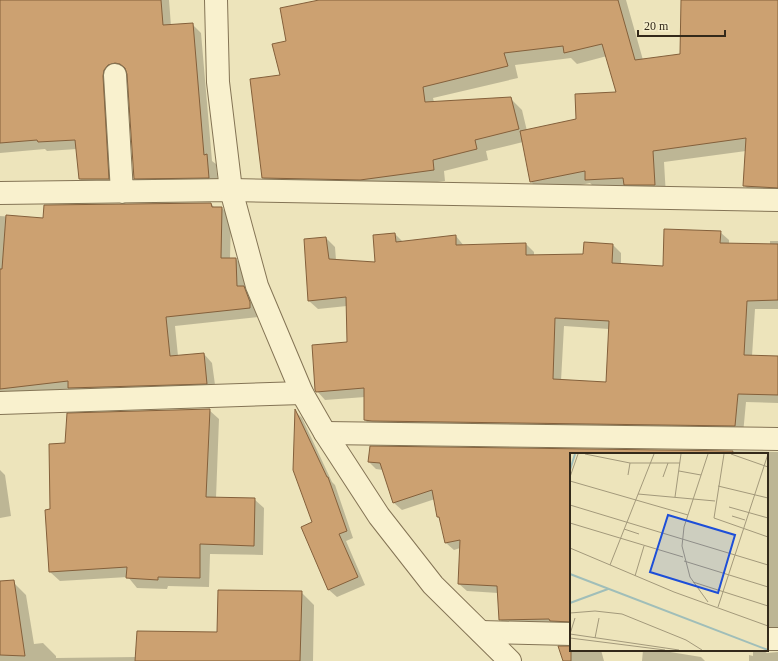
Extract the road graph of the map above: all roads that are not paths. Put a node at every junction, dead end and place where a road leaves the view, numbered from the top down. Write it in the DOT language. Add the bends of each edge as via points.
graph roads {
  1 [pos="216,0"];
  2 [pos="115,75"];
  3 [pos="231,190"];
  4 [pos="122,192"];
  5 [pos="0,193"];
  6 [pos="778,200"];
  7 [pos="302,393"];
  8 [pos="0,403"];
  9 [pos="325,434"];
  10 [pos="778,439"];
  11 [pos="481,632"];
  12 [pos="570,634"];
  13 [pos="510,661"];
  1 -- 3 [label="street" via="218,82"];
  2 -- 4 [label="street"];
  3 -- 4 [label="street"];
  3 -- 6 [label="street"];
  3 -- 7 [label="street" via="257,286"];
  4 -- 5 [label="street"];
  7 -- 8 [label="street"];
  7 -- 9 [label="street"];
  9 -- 10 [label="street"];
  9 -- 11 [label="street" via="378,516 433,585"];
  11 -- 12 [label="street"];
  11 -- 13 [label="street"];
}
